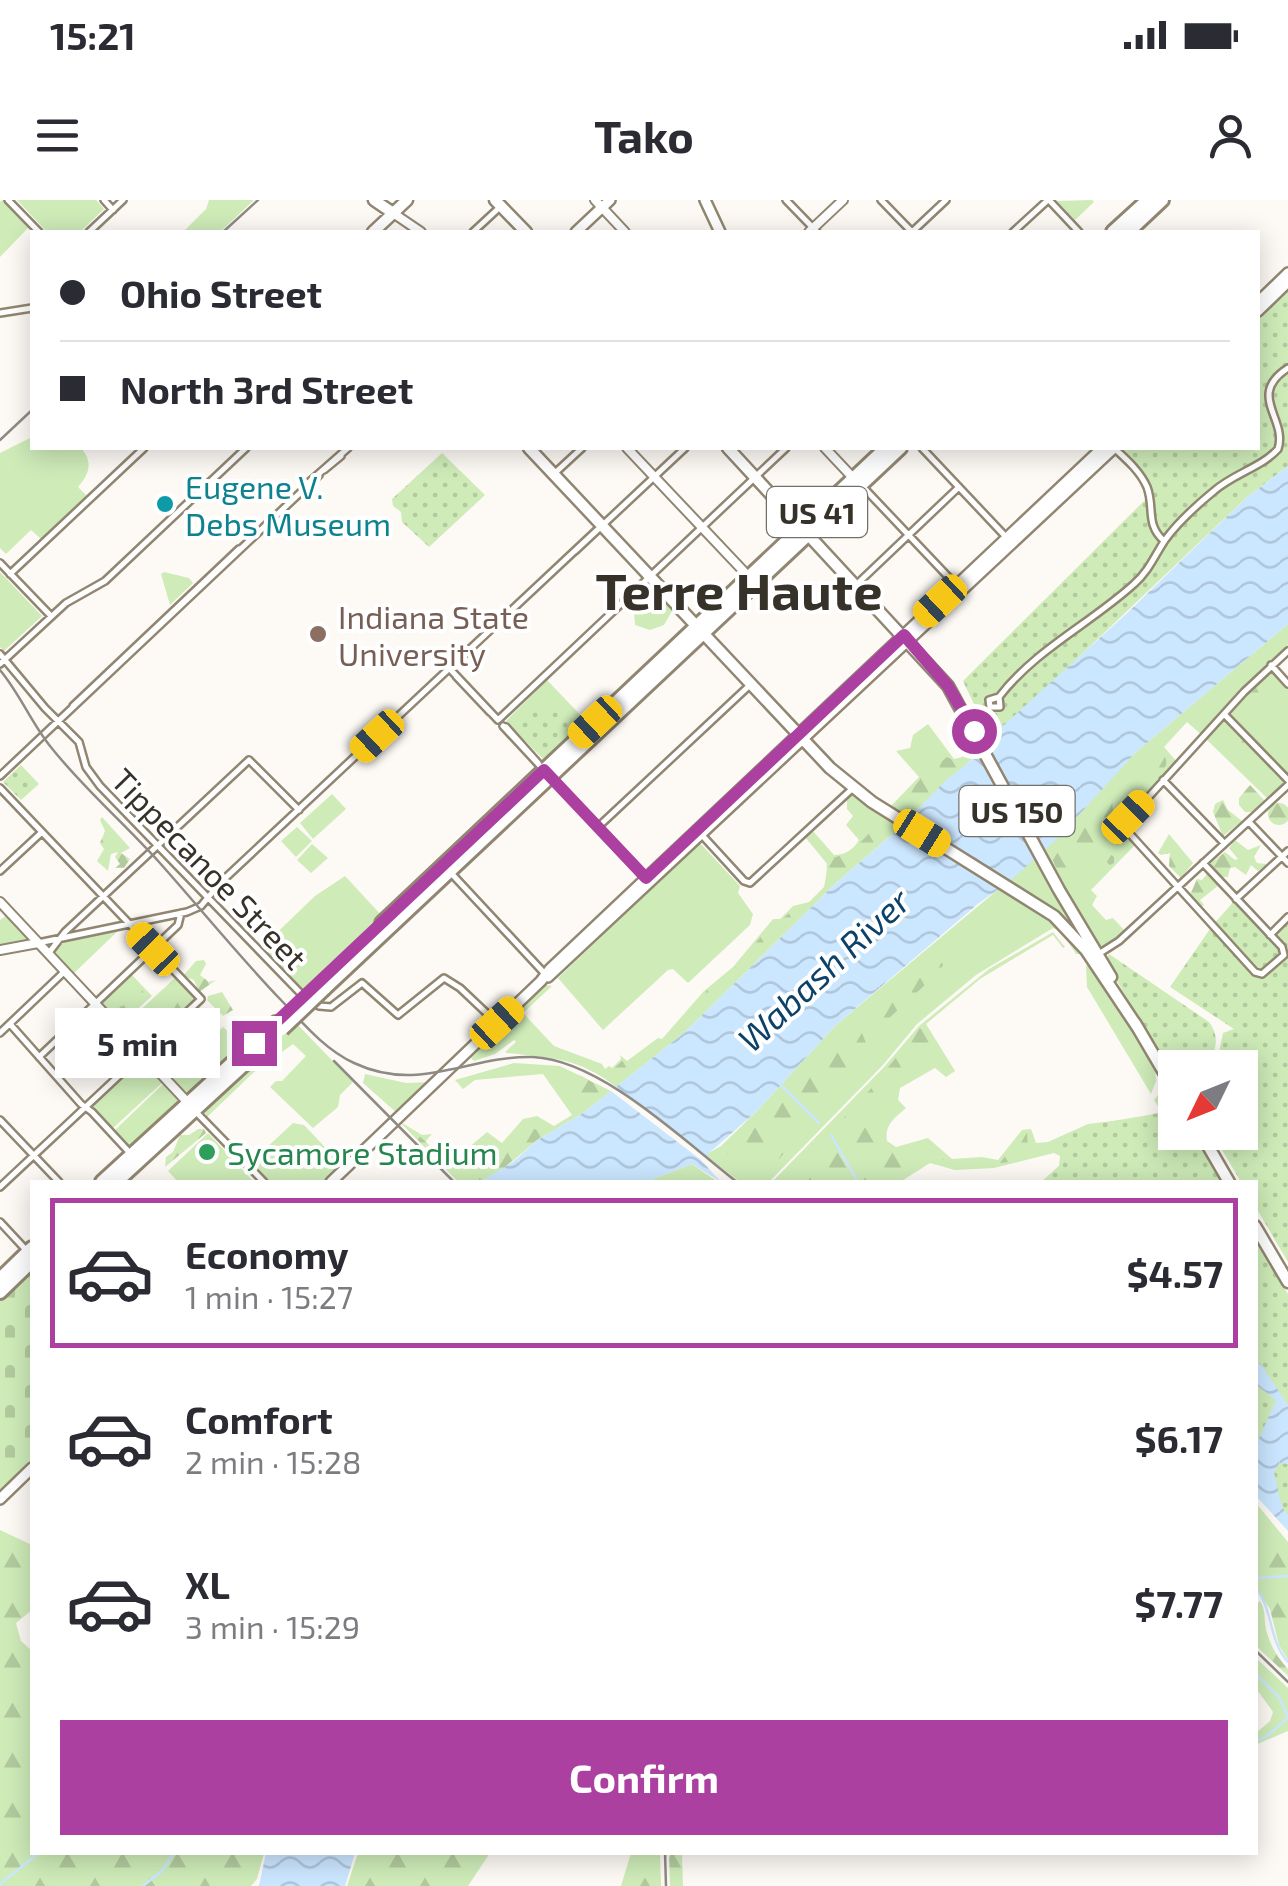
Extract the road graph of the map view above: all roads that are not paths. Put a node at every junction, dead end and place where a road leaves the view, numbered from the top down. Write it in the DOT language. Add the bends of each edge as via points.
graph roads {
  1 [pos="8,200"];
  2 [pos="104,200"];
  3 [pos="124,200"];
  4 [pos="374,200"];
  5 [pos="407,200"];
  6 [pos="705,200"];
  7 [pos="786,200"];
  8 [pos="843,200"];
  9 [pos="881,200"];
  10 [pos="946,200"];
  11 [pos="1048,200"];
  12 [pos="1162,200"];
  13 [pos="501,202"];
  14 [pos="602,203"];
  15 [pos="1146,204"];
  16 [pos="114,210"];
  17 [pos="393,213"];
  18 [pos="37,230"];
  19 [pos="91,230"];
  20 [pos="375,230"];
  21 [pos="418,230"];
  22 [pos="475,230"];
  23 [pos="524,230"];
  24 [pos="578,230"];
  25 [pos="623,230"];
  26 [pos="719,230"];
  27 [pos="812,230"];
  28 [pos="814,230"];
  29 [pos="910,230"];
  30 [pos="914,230"];
  31 [pos="1015,230"];
  32 [pos="1077,230"];
  33 [pos="1116,230"];
  34 [pos="1129,230"];
  35 [pos="1288,273"];
  36 [pos="1288,282"];
  37 [pos="1260,300"];
  38 [pos="30,308"];
  39 [pos="1260,309"];
  40 [pos="0,313"];
  41 [pos="1288,368"];
  42 [pos="142,450"];
  43 [pos="242,450"];
  44 [pos="340,450"];
  45 [pos="532,450"];
  46 [pos="580,450"];
  47 [pos="629,450"];
  48 [pos="683,450"];
  49 [pos="730,450"];
  50 [pos="784,450"];
  51 [pos="827,450"];
  52 [pos="884,450"];
  53 [pos="897,450"];
  54 [pos="924,450"];
  55 [pos="1100,450"];
  56 [pos="1112,450"];
  57 [pos="1116,450"];
  58 [pos="554,474"];
  59 [pos="654,476"];
  60 [pos="755,477"];
  61 [pos="857,482"];
  62 [pos="959,487"];
  63 [pos="600,527"];
  64 [pos="702,527"];
  65 [pos="805,530"];
  66 [pos="908,536"];
  67 [pos="1009,540"];
  68 [pos="1164,541"];
  69 [pos="0,564"];
  70 [pos="10,574"];
  71 [pos="650,576"];
  72 [pos="752,580"];
  73 [pos="856,585"];
  74 [pos="959,588"];
  75 [pos="50,616"];
  76 [pos="700,629"];
  77 [pos="906,638"];
  78 [pos="1288,651"];
  79 [pos="2,659"];
  80 [pos="1271,665"];
  81 [pos="449,668"];
  82 [pos="751,684"];
  83 [pos="1288,684"];
  84 [pos="999,698"];
  85 [pos="1224,714"];
  86 [pos="58,721"];
  87 [pos="501,723"];
  88 [pos="801,737"];
  89 [pos="544,770"];
  90 [pos="0,776"];
  91 [pos="1164,780"];
  92 [pos="1288,782"];
  93 [pos="0,788"];
  94 [pos="853,788"];
  95 [pos="299,810"];
  96 [pos="1248,822"];
  97 [pos="598,827"];
  98 [pos="42,832"];
  99 [pos="699,832"];
  100 [pos="1224,843"];
  101 [pos="157,846"];
  102 [pos="1285,854"];
  103 [pos="1203,863"];
  104 [pos="1288,863"];
  105 [pos="447,868"];
  106 [pos="0,871"];
  107 [pos="648,880"];
  108 [pos="1178,886"];
  109 [pos="104,898"];
  110 [pos="207,898"];
  111 [pos="1236,898"];
  112 [pos="0,902"];
  113 [pos="181,913"];
  114 [pos="87,914"];
  115 [pos="1288,918"];
  116 [pos="129,924"];
  117 [pos="80,934"];
  118 [pos="1270,935"];
  119 [pos="62,938"];
  120 [pos="38,943"];
  121 [pos="153,949"];
  122 [pos="0,950"];
  123 [pos="48,954"];
  124 [pos="1095,956"];
  125 [pos="65,971"];
  126 [pos="545,978"];
  127 [pos="95,1004"];
  128 [pos="497,1023"];
  129 [pos="10,1024"];
  130 [pos="0,1033"];
  131 [pos="143,1054"];
  132 [pos="39,1057"];
  133 [pos="1158,1062"];
  134 [pos="190,1106"];
  135 [pos="86,1107"];
  136 [pos="0,1120"];
  137 [pos="1210,1150"];
  138 [pos="34,1156"];
  139 [pos="135,1158"];
  140 [pos="57,1180"];
  141 [pos="105,1180"];
  142 [pos="118,1180"];
  143 [pos="262,1180"];
  144 [pos="332,1180"];
  145 [pos="1228,1180"];
  146 [pos="0,1187"];
  147 [pos="0,1222"];
  148 [pos="1258,1231"];
  149 [pos="30,1254"];
  150 [pos="30,1256"];
  151 [pos="30,1256"];
  152 [pos="0,1279"];
  153 [pos="1288,1282"];
  154 [pos="0,1292"];
  155 [pos="30,1470"];
  156 [pos="0,1499"];
  1 -- 18 [label="street"];
  2 -- 16 [label="street"];
  3 -- 16 [label="street"];
  4 -- 17 [label="main road"];
  5 -- 17 [label="main road"];
  6 -- 26 [label="main road"];
  7 -- 27 [label="street"];
  8 -- 28 [label="street"];
  9 -- 29 [label="street"];
  10 -- 30 [label="street"];
  11 -- 31 [label="street"];
  11 -- 32 [label="street"];
  12 -- 15 [label="highway"];
  13 -- 22 [label="street"];
  13 -- 23 [label="main road"];
  14 -- 24 [label="main road"];
  14 -- 25 [label="street"];
  15 -- 33 [label="highway"];
  15 -- 34 [label="highway"];
  16 -- 19 [label="street"];
  17 -- 20 [label="main road"];
  17 -- 21 [label="street"];
  35 -- 37 [label="main road"];
  36 -- 39 [label="main road"];
  38 -- 40 [label="street"];
  41 -- 68 [label="street" via="1272,389 1286,427 1282,444 1212,492"];
  42 -- 70 [label="street"];
  43 -- 75 [label="street" via="99,586"];
  44 -- 86 [label="street"];
  45 -- 58 [label="main road"];
  46 -- 58 [label="street"];
  47 -- 59 [label="street"];
  48 -- 59 [label="street"];
  49 -- 60 [label="main road"];
  50 -- 60 [label="street"];
  51 -- 61 [label="street"];
  52 -- 61 [label="highway, US 41"];
  53 -- 61 [label="highway, US 41"];
  54 -- 62 [label="street"];
  55 -- 67 [label="main road"];
  56 -- 67 [label="main road"];
  57 -- 68 [label="street" via="1142,478 1150,521"];
  58 -- 63 [label="main road"];
  59 -- 63 [label="street"];
  59 -- 64 [label="street"];
  60 -- 64 [label="street"];
  60 -- 65 [label="main road"];
  61 -- 65 [label="highway, US 41"];
  61 -- 66 [label="street"];
  62 -- 66 [label="street"];
  62 -- 67 [label="street"];
  63 -- 71 [label="main road"];
  63 -- 81 [label="street"];
  64 -- 71 [label="street"];
  64 -- 72 [label="street"];
  65 -- 72 [label="highway, US 41"];
  65 -- 73 [label="main road, US 150"];
  66 -- 73 [label="street"];
  66 -- 74 [label="street"];
  67 -- 74 [label="main road"];
  68 -- 84 [label="street" via="1142,577 1032,660"];
  69 -- 70 [label="street"];
  70 -- 75 [label="street"];
  71 -- 76 [label="main road"];
  71 -- 87 [label="street"];
  72 -- 76 [label="highway, US 41"];
  73 -- 77 [label="main road, US 150"];
  74 -- 77 [label="main road"];
  75 -- 79 [label="street"];
  76 -- 82 [label="main road, US 150"];
  76 -- 89 [label="highway, US 41"];
  77 -- 88 [label="main road"];
  77 -- 124 [label="main road, US 150" via="948,686"];
  78 -- 80 [label="street"];
  79 -- 86 [label="street, Tippecanoe Street"];
  80 -- 83 [label="street"];
  80 -- 85 [label="street"];
  81 -- 87 [label="street"];
  81 -- 95 [label="street"];
  82 -- 88 [label="main road, US 150"];
  82 -- 97 [label="street"];
  85 -- 91 [label="street"];
  85 -- 92 [label="street"];
  86 -- 90 [label="street"];
  86 -- 101 [label="street, Tippecanoe Street" via="81,745 92,776"];
  87 -- 89 [label="street"];
  88 -- 94 [label="main road, US 150"];
  88 -- 99 [label="main road"];
  89 -- 97 [label="street"];
  89 -- 105 [label="highway, US 41"];
  91 -- 100 [label="street"];
  91 -- 108 [label="street" via="1126,823"];
  92 -- 96 [label="street"];
  93 -- 98 [label="street"];
  94 -- 99 [label="street" via="748,883"];
  94 -- 124 [label="main road, US 150" via="1040,906"];
  95 -- 101 [label="street" via="247,762"];
  95 -- 110 [label="street"];
  96 -- 100 [label="street"];
  96 -- 102 [label="street"];
  97 -- 107 [label="street"];
  98 -- 106 [label="street"];
  98 -- 109 [label="street"];
  99 -- 107 [label="main road"];
  100 -- 103 [label="street"];
  101 -- 109 [label="street"];
  101 -- 110 [label="street, Tippecanoe Street"];
  102 -- 104 [label="street"];
  102 -- 111 [label="street"];
  103 -- 108 [label="street"];
  103 -- 111 [label="street"];
  105 -- 126 [label="street"];
  105 -- 134 [label="highway, US 41"];
  107 -- 126 [label="main road"];
  108 -- 118 [label="street" via="1255,972 1270,970 1284,955"];
  108 -- 124 [label="street"];
  109 -- 114 [label="street"];
  109 -- 116 [label="street"];
  110 -- 113 [label="street"];
  110 -- 128 [label="street, Tippecanoe Street" via="319,1006 331,1008 362,983 398,1015 446,978"];
  111 -- 118 [label="street"];
  112 -- 120 [label="street"];
  113 -- 116 [label="street"];
  113 -- 121 [label="street"];
  114 -- 117 [label="street"];
  114 -- 119 [label="street"];
  115 -- 118 [label="street"];
  116 -- 117 [label="street"];
  116 -- 121 [label="street"];
  117 -- 119 [label="street"];
  119 -- 120 [label="street"];
  119 -- 123 [label="street"];
  120 -- 122 [label="street"];
  120 -- 123 [label="street"];
  121 -- 127 [label="street"];
  121 -- 131 [label="street" via="200,999"];
  123 -- 125 [label="street"];
  124 -- 133 [label="main road, US 150"];
  125 -- 127 [label="street"];
  125 -- 129 [label="street"];
  126 -- 128 [label="main road"];
  127 -- 131 [label="street"];
  127 -- 132 [label="street"];
  128 -- 144 [label="main road"];
  129 -- 130 [label="street"];
  129 -- 132 [label="street"];
  131 -- 134 [label="street"];
  131 -- 135 [label="street"];
  132 -- 135 [label="street"];
  134 -- 139 [label="highway, US 41"];
  134 -- 143 [label="street"];
  135 -- 138 [label="street"];
  135 -- 139 [label="street"];
  136 -- 138 [label="street"];
  137 -- 145 [label="main road"];
  138 -- 140 [label="street"];
  138 -- 146 [label="street"];
  139 -- 141 [label="highway, US 41"];
  139 -- 142 [label="highway, US 41"];
  147 -- 149 [label="street"];
  148 -- 153 [label="main road"];
  150 -- 152 [label="highway"];
  151 -- 154 [label="highway"];
  155 -- 156 [label="main road"];
}
